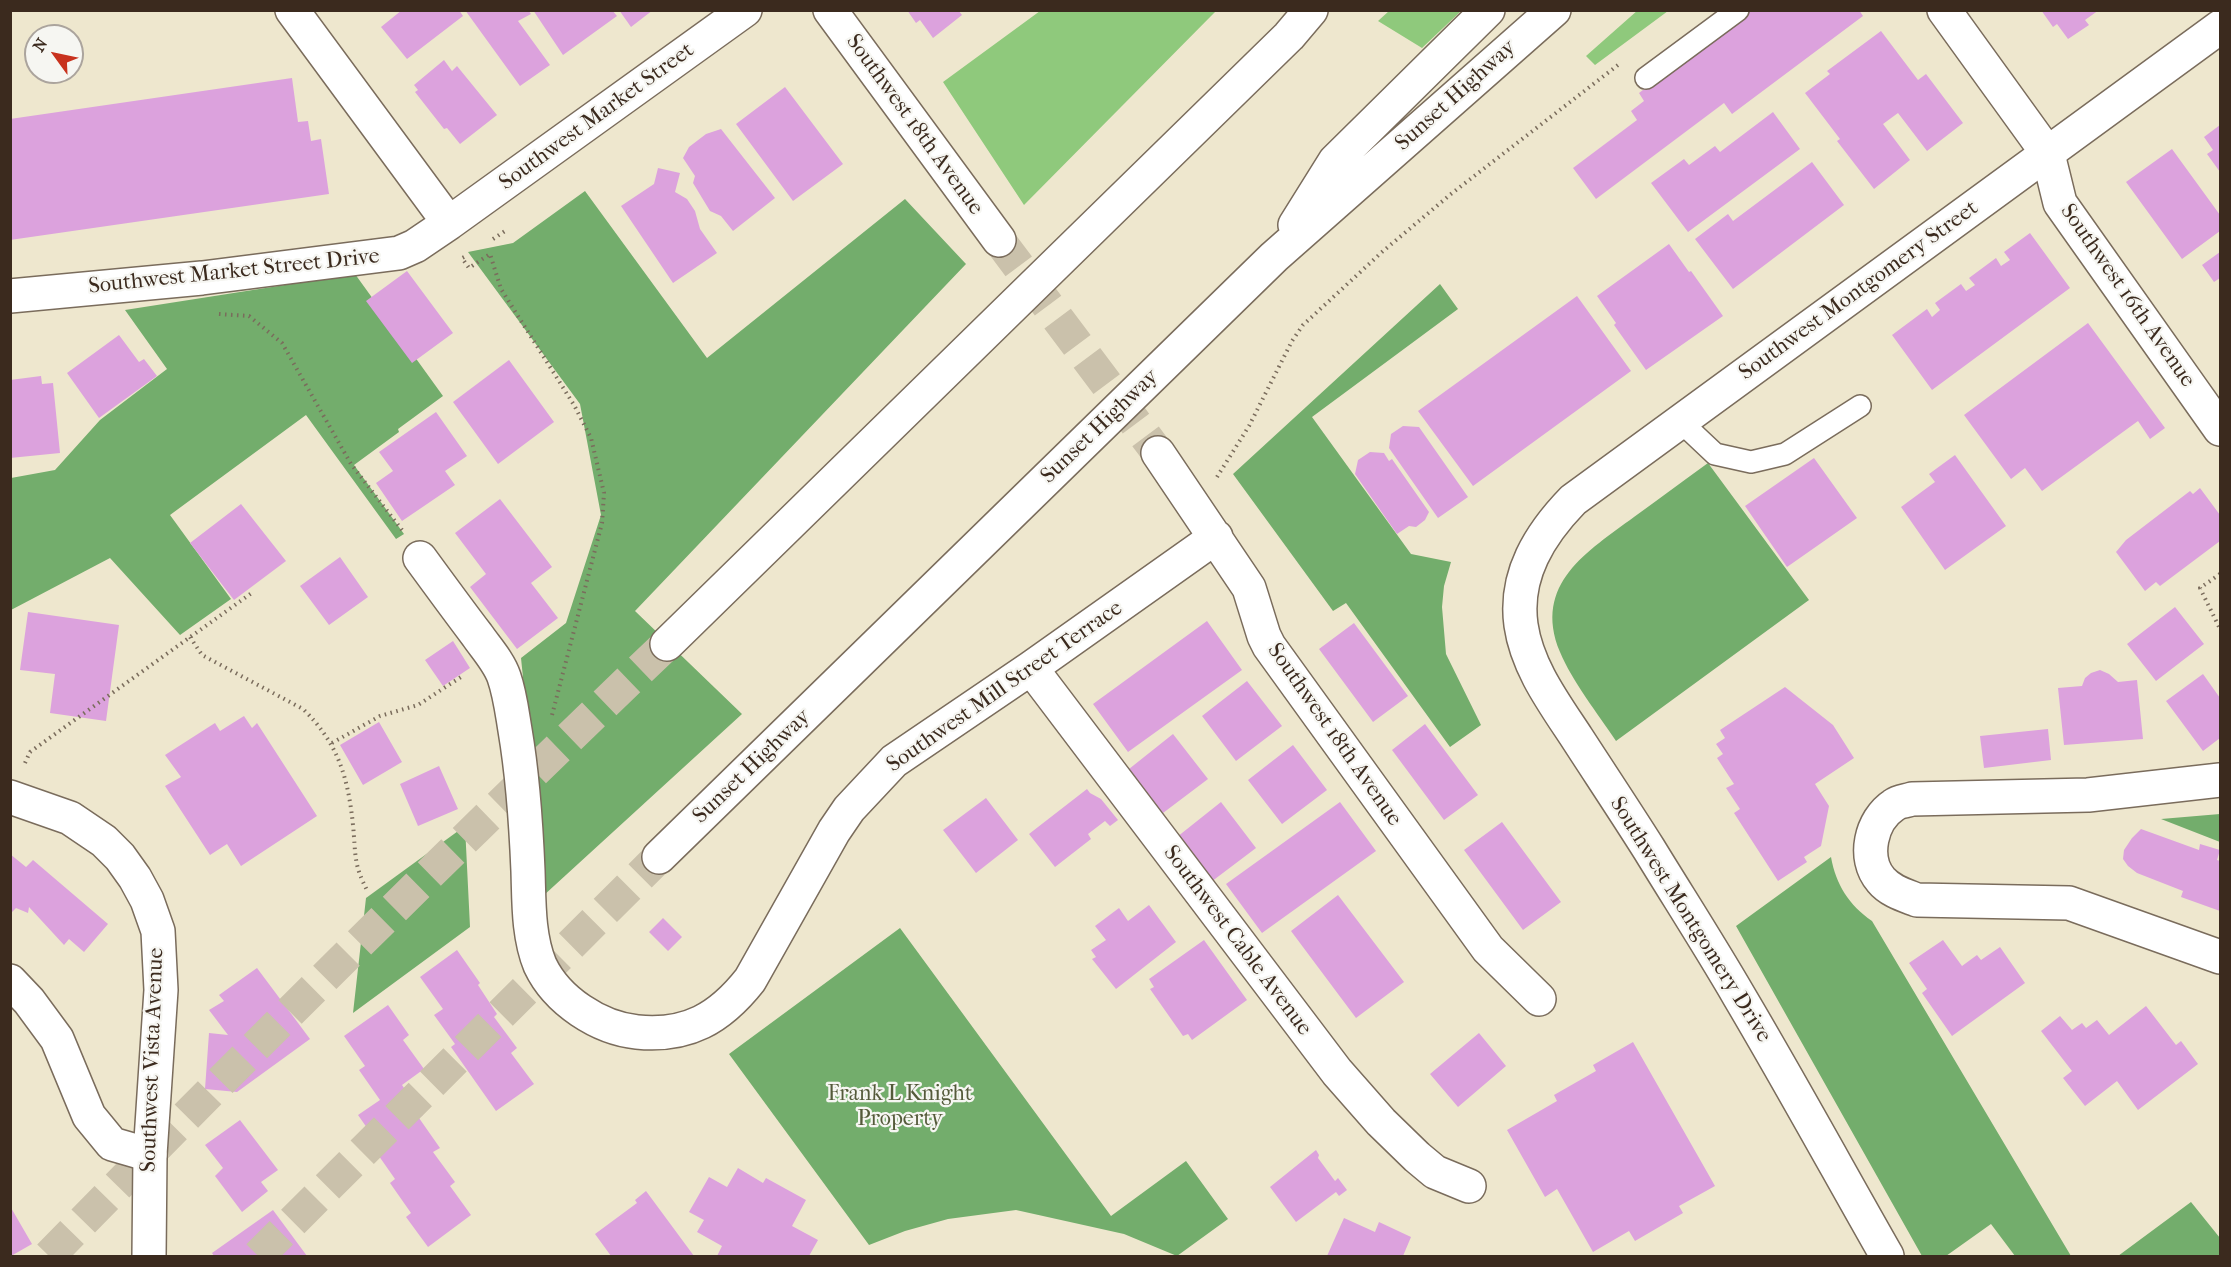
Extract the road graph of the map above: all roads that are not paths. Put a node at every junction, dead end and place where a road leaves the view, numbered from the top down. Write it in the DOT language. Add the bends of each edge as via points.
graph roads {
  1 [pos="292,10"];
  2 [pos="745,10"];
  3 [pos="830,10"];
  4 [pos="1311,10"];
  5 [pos="1326,10"];
  6 [pos="1488,10"];
  7 [pos="1554,10"];
  8 [pos="1737,10"];
  9 [pos="1944,10"];
  10 [pos="2220,27"];
  11 [pos="1289,36"];
  12 [pos="1646,78"];
  13 [pos="2048,154"];
  14 [pos="449,223"];
  15 [pos="999,240"];
  16 [pos="1274,257"];
  17 [pos="10,296"];
  18 [pos="1860,406"];
  19 [pos="1680,422"];
  20 [pos="2220,429"];
  21 [pos="1158,453"];
  22 [pos="1216,537"];
  23 [pos="420,558"];
  24 [pos="1524,578"];
  25 [pos="667,644"];
  26 [pos="1031,668"];
  27 [pos="2220,780"];
  28 [pos="15,784"];
  29 [pos="659,857"];
  30 [pos="2220,957"];
  31 [pos="10,981"];
  32 [pos="1539,999"];
  33 [pos="150,1155"];
  34 [pos="1469,1186"];
  35 [pos="149,1257"];
  36 [pos="1887,1257"];
  1 -- 14 [label="main road"];
  2 -- 14 [label="main road, Southwest Market Street"];
  3 -- 15 [label="main road, Southwest 18th Avenue"];
  4 -- 11 [label="main road"];
  5 -- 11 [label="main road"];
  6 -- 16 [label="main road" via="1335,161"];
  7 -- 16 [label="main road, Sunset Highway"];
  8 -- 12 [label="lane"];
  9 -- 13 [label="main road, Southwest 16th Avenue"];
  10 -- 13 [label="main road, Southwest Montgomery Street"];
  11 -- 25 [label="main road"];
  13 -- 19 [label="main road, Southwest Montgomery Street"];
  13 -- 20 [label="main road, Southwest 16th Avenue" via="2060,203"];
  14 -- 17 [label="main road, Southwest Market Street Drive" via="415,246 374,258"];
  16 -- 29 [label="main road, Sunset Highway"];
  18 -- 19 [label="lane" via="1785,454 1750,462 1715,454"];
  19 -- 24 [label="main road, Southwest Montgomery Street" via="1573,500 1540,540"];
  21 -- 22 [label="main road, Southwest 18th Avenue"];
  22 -- 26 [label="main road, Southwest Mill Street Terrace"];
  22 -- 32 [label="main road, Southwest 18th Avenue" via="1249,588 1269,646 1488,949"];
  23 -- 26 [label="main road, Southwest Mill Street Terrace" via="503,674 521,762 530,922 541,965 580,1010 621,1030 669,1033 695,1026 735,998 750,980 834,831 870,785 894,761"];
  24 -- 36 [label="main road, Southwest Montgomery Drive" via="1521,623 1525,644 1548,694 1739,995"];
  26 -- 34 [label="main road, Southwest Cable Avenue" via="1337,1072 1381,1122 1435,1172"];
  27 -- 30 [label="main road" via="2088,795 1912,799 1896,803 1882,815 1871,847 1872,865 1881,881 1917,900 2069,903"];
  28 -- 33 [label="main road, Southwest Vista Avenue" via="104,841 120,857 147,900 158,931 160,990"];
  31 -- 33 [label="main road" via="57,1039 89,1116 112,1144"];
  33 -- 35 [label="main road, Southwest Vista Avenue"];
}
